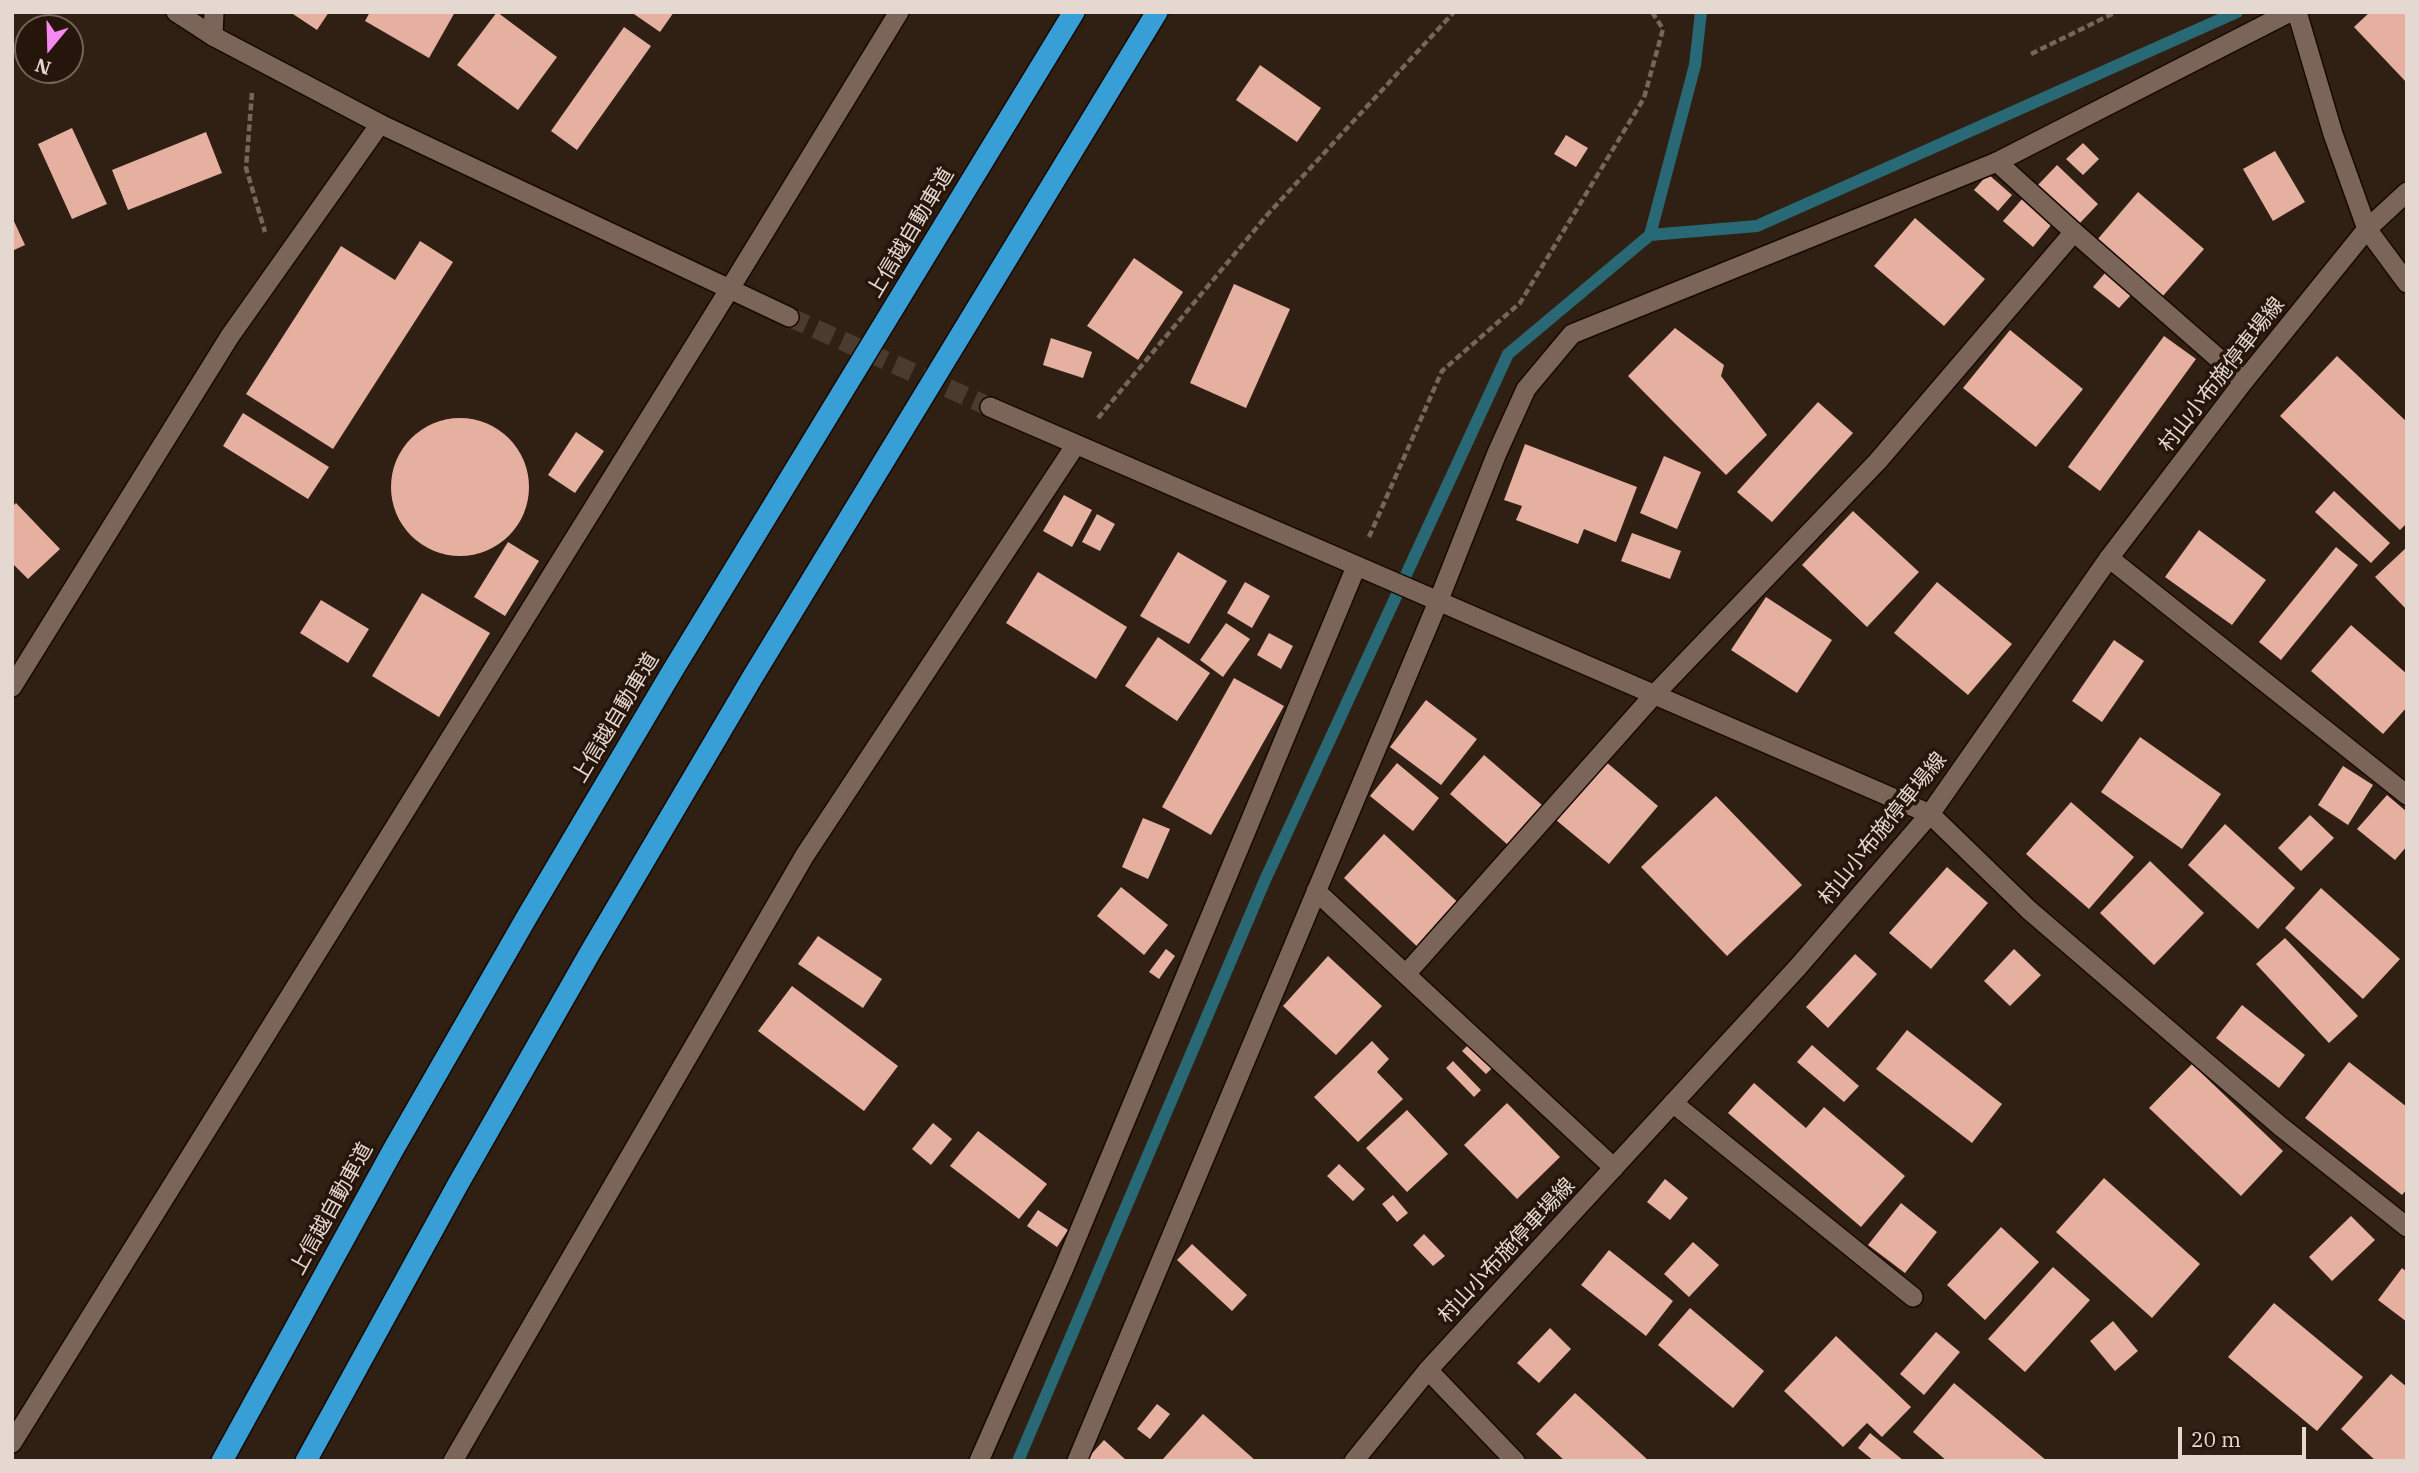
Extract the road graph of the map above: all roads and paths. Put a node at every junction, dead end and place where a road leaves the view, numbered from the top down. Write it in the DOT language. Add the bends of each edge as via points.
graph roads {
  1 [pos="176,12"];
  2 [pos="214,12"];
  3 [pos="899,12"];
  4 [pos="1074,12"];
  5 [pos="1157,12"];
  6 [pos="1454,12"];
  7 [pos="1652,12"];
  8 [pos="2116,12"];
  9 [pos="2290,12"];
  10 [pos="2297,12"];
  11 [pos="213,36"];
  12 [pos="2031,54"];
  13 [pos="254,58"];
  14 [pos="380,124"];
  15 [pos="1997,162"];
  16 [pos="2407,192"];
  17 [pos="2367,229"];
  18 [pos="2074,232"];
  19 [pos="277,270"];
  20 [pos="2407,283"];
  21 [pos="729,290"];
  22 [pos="789,317"];
  23 [pos="2244,381"];
  24 [pos="990,407"];
  25 [pos="1075,446"];
  26 [pos="2109,558"];
  27 [pos="1356,567"];
  28 [pos="1432,599"];
  29 [pos="12,687"];
  30 [pos="1653,696"];
  31 [pos="2407,795"];
  32 [pos="1930,814"];
  33 [pos="1317,891"];
  34 [pos="1406,974"];
  35 [pos="1673,1103"];
  36 [pos="1614,1168"];
  37 [pos="2407,1227"];
  38 [pos="1913,1297"];
  39 [pos="1427,1370"];
  40 [pos="12,1443"];
  41 [pos="222,1461"];
  42 [pos="306,1461"];
  43 [pos="453,1461"];
  44 [pos="979,1461"];
  45 [pos="1077,1461"];
  46 [pos="1353,1461"];
  47 [pos="1515,1461"];
  1 -- 11 [label="street"];
  2 -- 11 [label="street"];
  3 -- 21 [label="street"];
  4 -- 41 [label="highway, 上信越自動車道" via="535,903"];
  5 -- 42 [label="highway" via="591,951"];
  6 -- 25 [label="path" via="1268,214"];
  7 -- 27 [label="path" via="1663,29 1644,98 1520,303 1442,371"];
  8 -- 12 [label="path"];
  9 -- 15 [label="street"];
  10 -- 17 [label="street"];
  11 -- 13 [label="street"];
  13 -- 14 [label="street"];
  13 -- 19 [label="path" via="246,168"];
  14 -- 19 [label="street"];
  14 -- 21 [label="street"];
  15 -- 18 [label="street"];
  15 -- 28 [label="street" via="1572,334 1526,389"];
  16 -- 17 [label="street, 村山小布施停車場線"];
  17 -- 20 [label="street"];
  17 -- 23 [label="street, 村山小布施停車場線"];
  18 -- 23 [label="street"];
  18 -- 30 [label="street" via="1878,461"];
  19 -- 29 [label="street" via="230,336"];
  21 -- 22 [label="street"];
  21 -- 40 [label="street"];
  23 -- 26 [label="street, 村山小布施停車場線"];
  24 -- 25 [label="street"];
  25 -- 27 [label="street"];
  25 -- 43 [label="street" via="805,855"];
  26 -- 31 [label="street"];
  26 -- 32 [label="street, 村山小布施停車場線"];
  27 -- 28 [label="street"];
  27 -- 44 [label="street"];
  28 -- 30 [label="street"];
  28 -- 33 [label="street"];
  30 -- 32 [label="street"];
  30 -- 34 [label="street"];
  32 -- 35 [label="street, 村山小布施停車場線"];
  32 -- 37 [label="street" via="2029,910 2280,1126"];
  33 -- 34 [label="street"];
  33 -- 45 [label="street"];
  34 -- 36 [label="street"];
  35 -- 36 [label="street, 村山小布施停車場線"];
  35 -- 38 [label="street"];
  36 -- 39 [label="street, 村山小布施停車場線"];
  39 -- 46 [label="street, 村山小布施停車場線"];
  39 -- 47 [label="street"];
}
